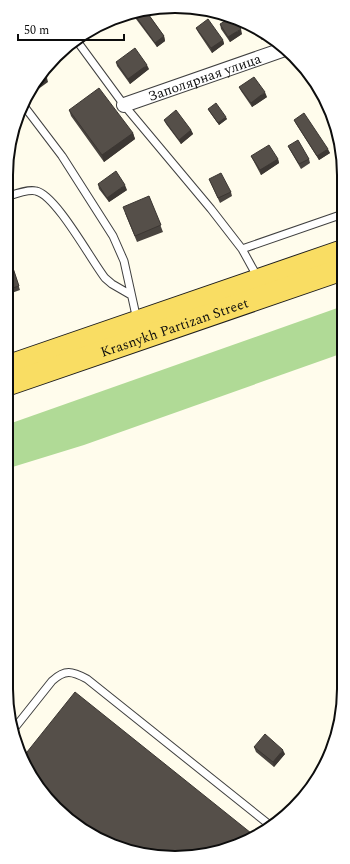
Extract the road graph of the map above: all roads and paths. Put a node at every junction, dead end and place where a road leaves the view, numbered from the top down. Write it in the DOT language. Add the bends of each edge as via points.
graph roads {
  1 [pos="79,44"];
  2 [pos="280,51"];
  3 [pos="124,105"];
  4 [pos="27,110"];
  5 [pos="13,195"];
  6 [pos="337,216"];
  7 [pos="242,249"];
  8 [pos="337,253"];
  9 [pos="337,271"];
  10 [pos="259,280"];
  11 [pos="131,295"];
  12 [pos="137,322"];
  13 [pos="13,366"];
  14 [pos="13,383"];
  15 [pos="17,725"];
  16 [pos="267,823"];
  1 -- 3 [label="lane"];
  2 -- 3 [label="street, Заполярная улица"];
  3 -- 7 [label="lane"];
  4 -- 11 [label="lane" via="62,156 113,236 124,261"];
  5 -- 11 [label="lane" via="35,190 43,193 58,209 105,278"];
  6 -- 7 [label="lane"];
  7 -- 10 [label="lane"];
  8 -- 10 [label="main road, Krasnykh Partizan Street"];
  9 -- 14 [label="main road, Krasnykh Partizan Street"];
  10 -- 12 [label="main road, Krasnykh Partizan Street"];
  11 -- 12 [label="lane"];
  12 -- 13 [label="main road, Krasnykh Partizan Street"];
  15 -- 16 [label="lane" via="58,675 67,672 78,674"];
}
